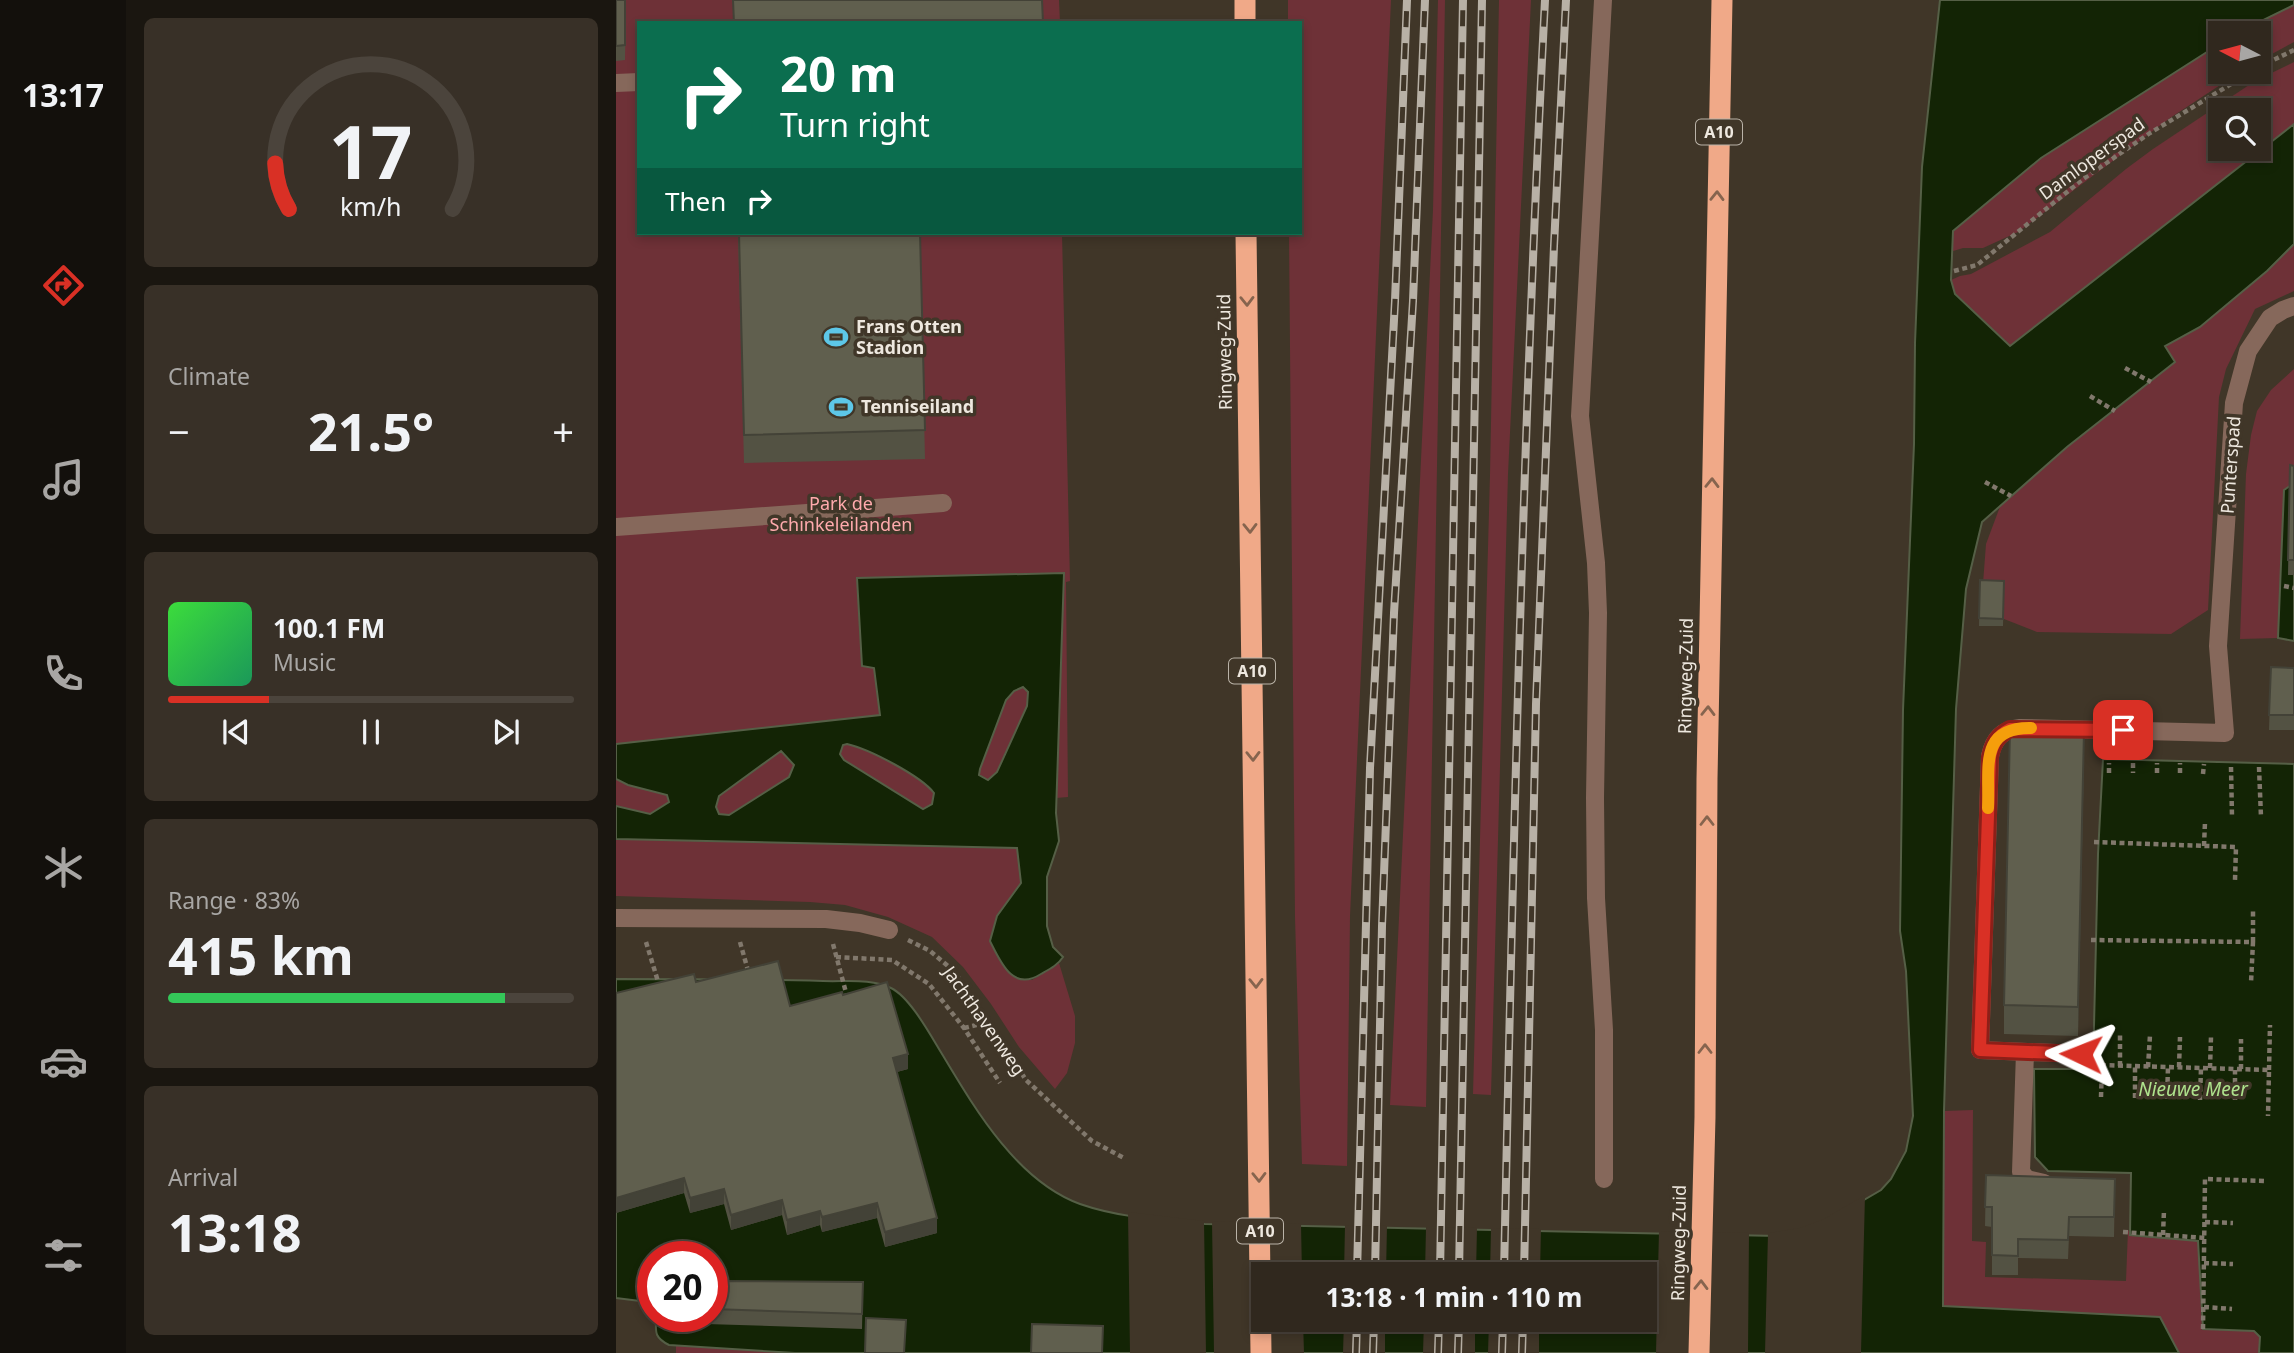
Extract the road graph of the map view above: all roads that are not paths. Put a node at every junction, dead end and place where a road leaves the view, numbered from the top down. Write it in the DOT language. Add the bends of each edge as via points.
graph roads {
  1 [pos="1245,0"];
  2 [pos="1603,0"];
  3 [pos="1721,0"];
  4 [pos="1245,21"];
  5 [pos="637,82"];
  6 [pos="616,83"];
  7 [pos="1246,235"];
  8 [pos="2294,306"];
  9 [pos="943,503"];
  10 [pos="616,527"];
  11 [pos="616,918"];
  12 [pos="889,930"];
  13 [pos="2025,1052"];
  14 [pos="2085,1059"];
  15 [pos="1604,1179"];
  16 [pos="2062,1184"];
  17 [pos="1261,1353"];
  18 [pos="1699,1353"];
  1 -- 4 [label="highway"];
  2 -- 15 [label="street" via="1580,416 1598,613 1596,898 1604,1030"];
  18 -- 3 [label="highway, Ringweg-Zuid / A10, one-way"];
  5 -- 6 [label="street"];
  7 -- 17 [label="highway, Ringweg-Zuid / A10, one-way"];
  8 -- 13 [label="street, Punterspad" via="2270,318 2248,351 2235,403 2218,646 2225,733 2020,728 1999,735 1992,745 1980,1050"];
  9 -- 10 [label="street"];
  11 -- 12 [label="street" via="826,919"];
  13 -- 14 [label="street"];
  13 -- 16 [label="street" via="2021,1172 2037,1182"];
}
